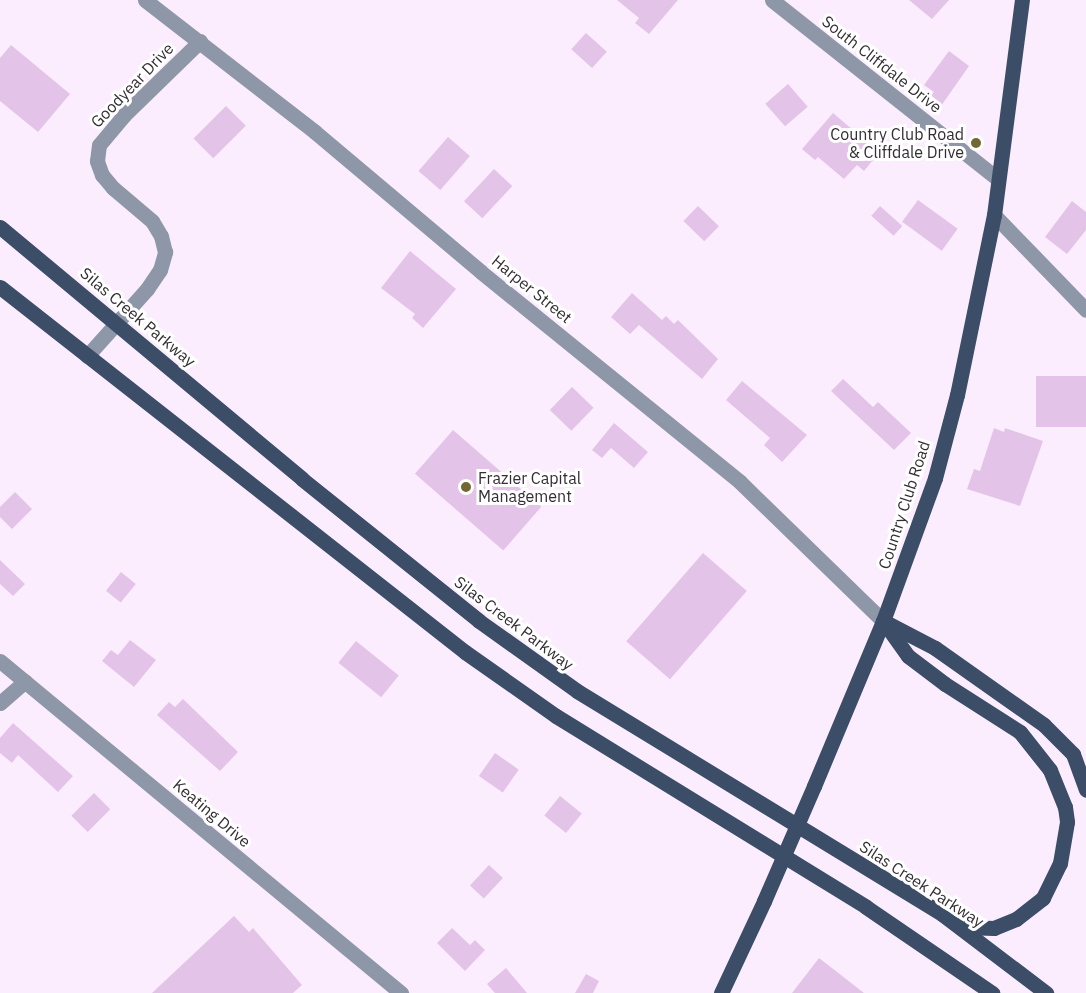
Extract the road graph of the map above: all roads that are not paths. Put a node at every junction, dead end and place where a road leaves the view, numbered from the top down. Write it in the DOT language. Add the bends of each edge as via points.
graph roads {
  1 [pos="145,0"];
  2 [pos="772,0"];
  3 [pos="1022,0"];
  4 [pos="200,41"];
  5 [pos="998,179"];
  6 [pos="994,215"];
  7 [pos="0,227"];
  8 [pos="0,287"];
  9 [pos="1086,310"];
  10 [pos="115,321"];
  11 [pos="87,356"];
  12 [pos="883,621"];
  13 [pos="0,661"];
  14 [pos="25,681"];
  15 [pos="0,703"];
  16 [pos="1086,790"];
  17 [pos="942,914"];
  18 [pos="396,992"];
  19 [pos="721,993"];
  20 [pos="992,993"];
  21 [pos="1046,993"];
  1 -- 4 [label="street, Harper Street"];
  2 -- 5 [label="street, South Cliffdale Drive"];
  3 -- 5 [label="main road, Country Club Road"];
  4 -- 10 [label="street, Goodyear Drive" via="99,145 97,161 102,174 152,221 165,252 160,270 147,289"];
  4 -- 12 [label="street, Harper Street" via="740,482"];
  5 -- 6 [label="main road, Country Club Road"];
  6 -- 9 [label="street"];
  6 -- 12 [label="main road, Country Club Road" via="957,395 934,478"];
  7 -- 10 [label="main road, Silas Creek Parkway"];
  8 -- 11 [label="main road"];
  10 -- 11 [label="street, Goodyear Drive"];
  10 -- 17 [label="main road, Silas Creek Parkway" via="479,621 577,691"];
  11 -- 20 [label="main road" via="465,652 547,710 866,907"];
  12 -- 16 [label="main road" via="935,648 1044,725 1073,754"];
  12 -- 17 [label="main road" via="908,656 1020,732 1050,770 1065,807 1067,822 1060,863 1051,886 1031,910 987,929 971,927"];
  12 -- 19 [label="main road, Country Club Road, bridge"];
  13 -- 14 [label="street, Keating Drive"];
  14 -- 15 [label="street"];
  14 -- 18 [label="street, Keating Drive"];
  17 -- 21 [label="main road, Silas Creek Parkway"];
}
